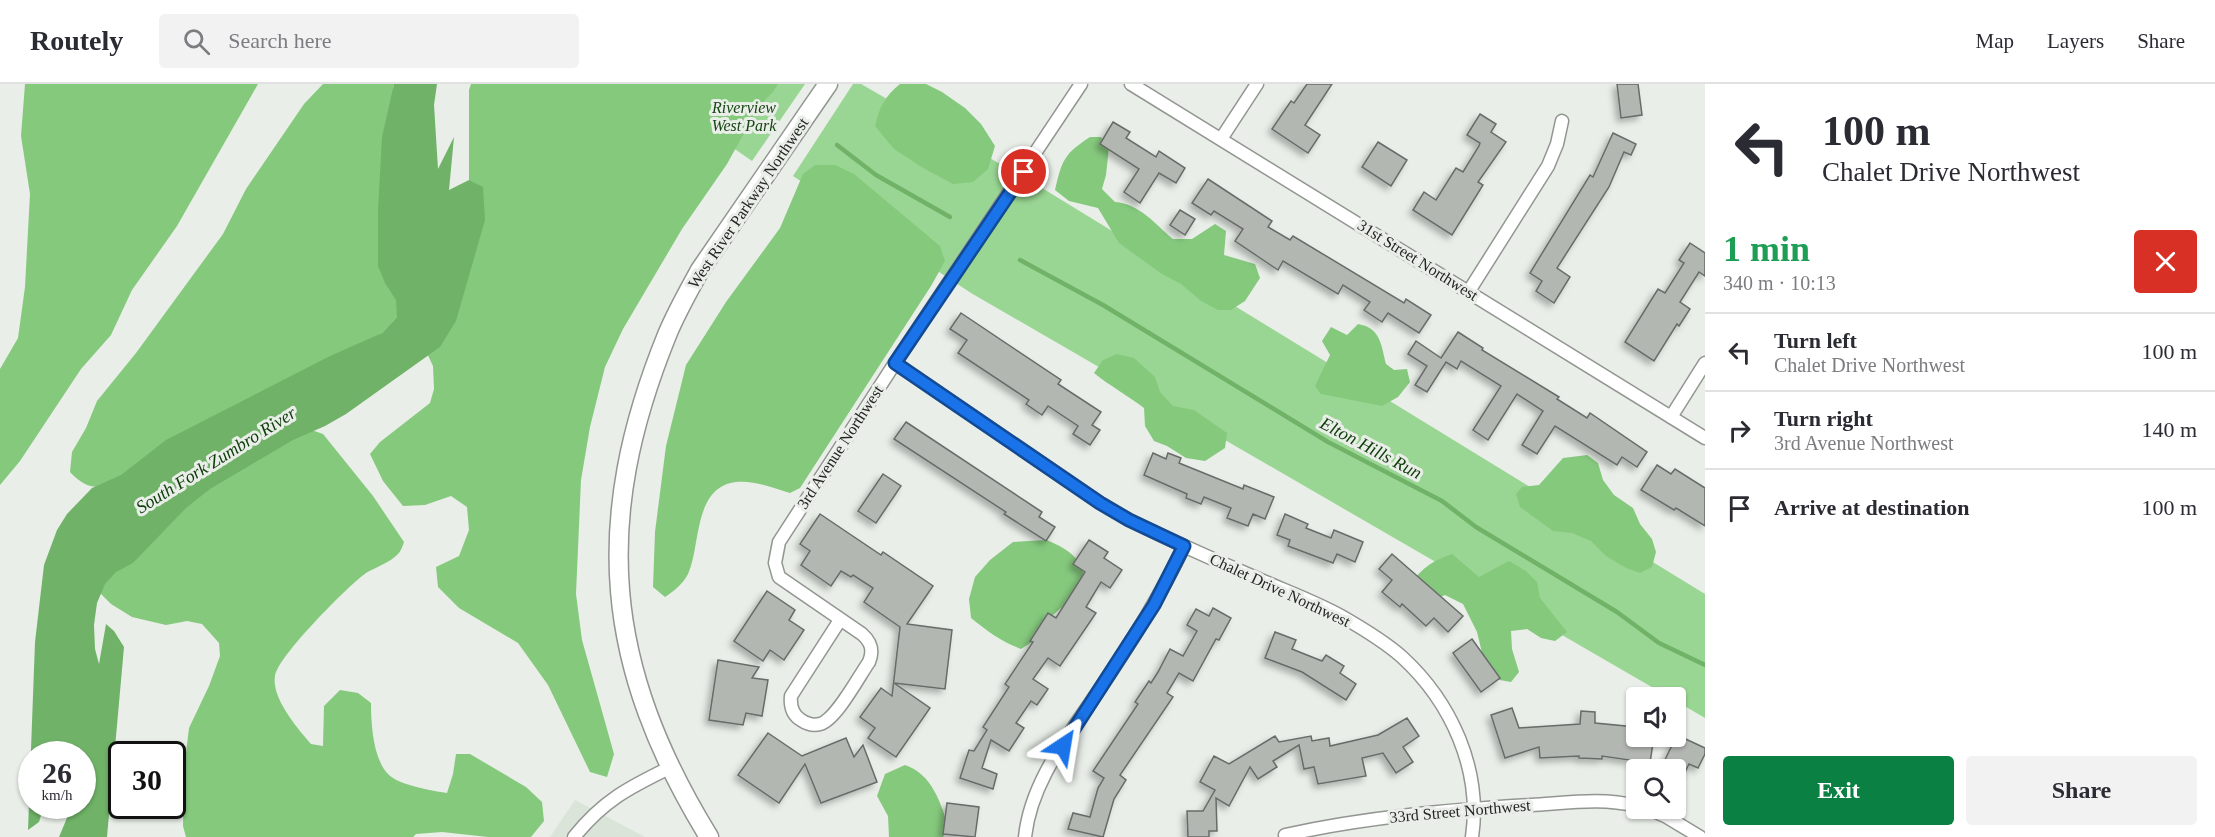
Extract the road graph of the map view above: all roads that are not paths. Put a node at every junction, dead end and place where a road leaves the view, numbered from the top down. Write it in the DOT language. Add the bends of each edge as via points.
graph roads {
  1 [pos="828,84"];
  2 [pos="1082,84"];
  3 [pos="1131,84"];
  4 [pos="1257,84"];
  5 [pos="1562,120"];
  6 [pos="1221,139"];
  7 [pos="1469,291"];
  8 [pos="895,363"];
  9 [pos="1705,363"];
  10 [pos="1671,417"];
  11 [pos="1705,438"];
  12 [pos="1184,546"];
  13 [pos="840,620"];
  14 [pos="669,768"];
  15 [pos="1626,803"];
  16 [pos="1473,808"];
  17 [pos="1670,819"];
  18 [pos="1285,835"];
  19 [pos="574,837"];
  20 [pos="709,837"];
  21 [pos="1025,837"];
  22 [pos="1472,837"];
  23 [pos="1700,837"];
  1 -- 14 [label="main road, West River Parkway Northwest" via="700,270 668,333 632,440 619,524 619,597 636,681"];
  2 -- 8 [label="street, 3rd Avenue Northwest"];
  3 -- 6 [label="street, 31st Street Northwest"];
  4 -- 6 [label="street"];
  5 -- 7 [label="street" via="1548,166"];
  6 -- 7 [label="street, 31st Street Northwest"];
  7 -- 10 [label="street, 31st Street Northwest"];
  8 -- 12 [label="street, Chalet Drive Northwest" via="1100,503"];
  8 -- 13 [label="street, 3rd Avenue Northwest" via="779,542 775,563 779,577"];
  9 -- 10 [label="street"];
  10 -- 11 [label="street, 31st Street Northwest"];
  12 -- 16 [label="street, Chalet Drive Northwest" via="1339,615 1401,657 1447,711 1460,739"];
  12 -- 21 [label="street" via="1144,621 1039,783 1026,820"];
  13 -- 13 [label="street" via="869,640 871,657 833,715 822,724 809,724 793,712 791,696"];
  14 -- 19 [label="street" via="625,789 598,809"];
  14 -- 20 [label="main road, West River Parkway Northwest"];
  15 -- 16 [label="street, 33rd Street Northwest"];
  16 -- 18 [label="street, 33rd Street Northwest" via="1339,823"];
  16 -- 22 [label="street, Chalet Drive Northwest"];
  17 -- 23 [label="street"];
}
